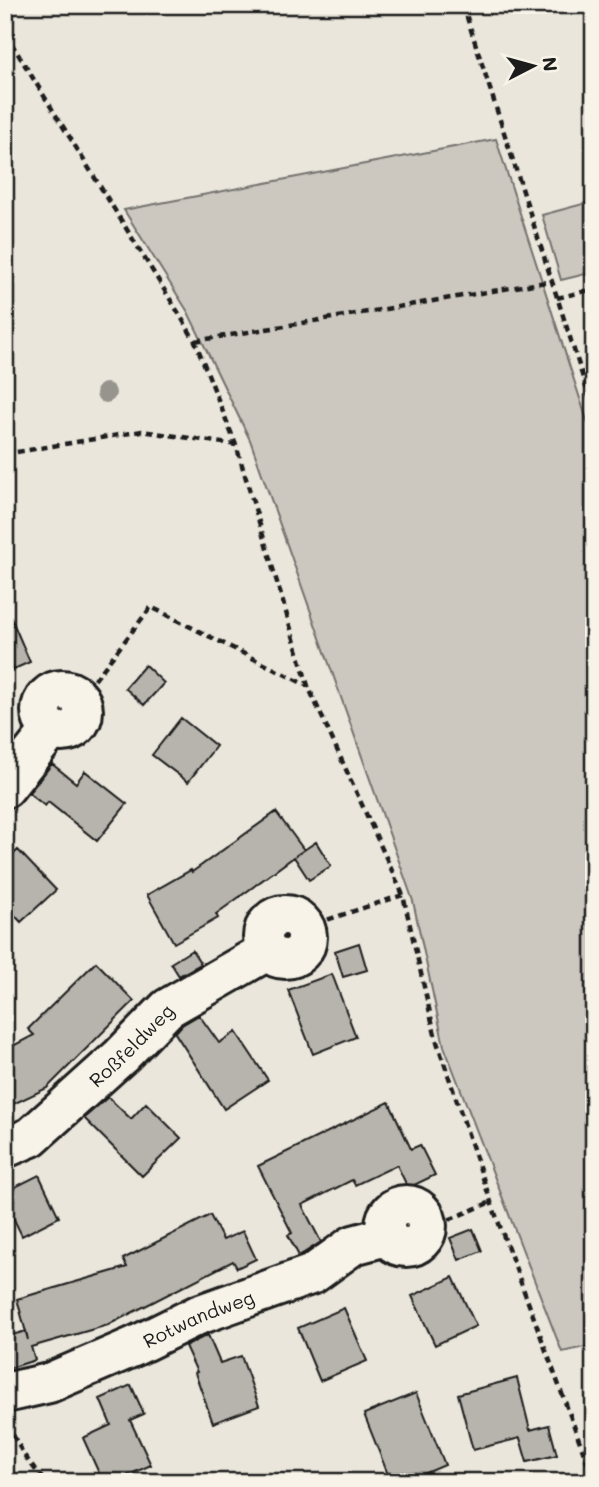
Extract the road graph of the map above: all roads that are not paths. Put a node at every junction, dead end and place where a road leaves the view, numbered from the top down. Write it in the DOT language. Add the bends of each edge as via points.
graph roads {
  1 [pos="80,699"];
  2 [pos="5,788"];
  3 [pos="305,927"];
  4 [pos="5,1148"];
  5 [pos="427,1229"];
  6 [pos="5,1393"];
  1 -- 2 [label="street" via="59,690 46,696 41,715 51,730"];
  3 -- 4 [label="street, Roßfeldweg" via="292,916 271,919 262,936 267,951 168,1008 31,1137"];
  5 -- 6 [label="street, Rotwandweg" via="426,1219 416,1207 392,1209 384,1227 387,1236 353,1245 313,1274 198,1315 49,1383"];
}
